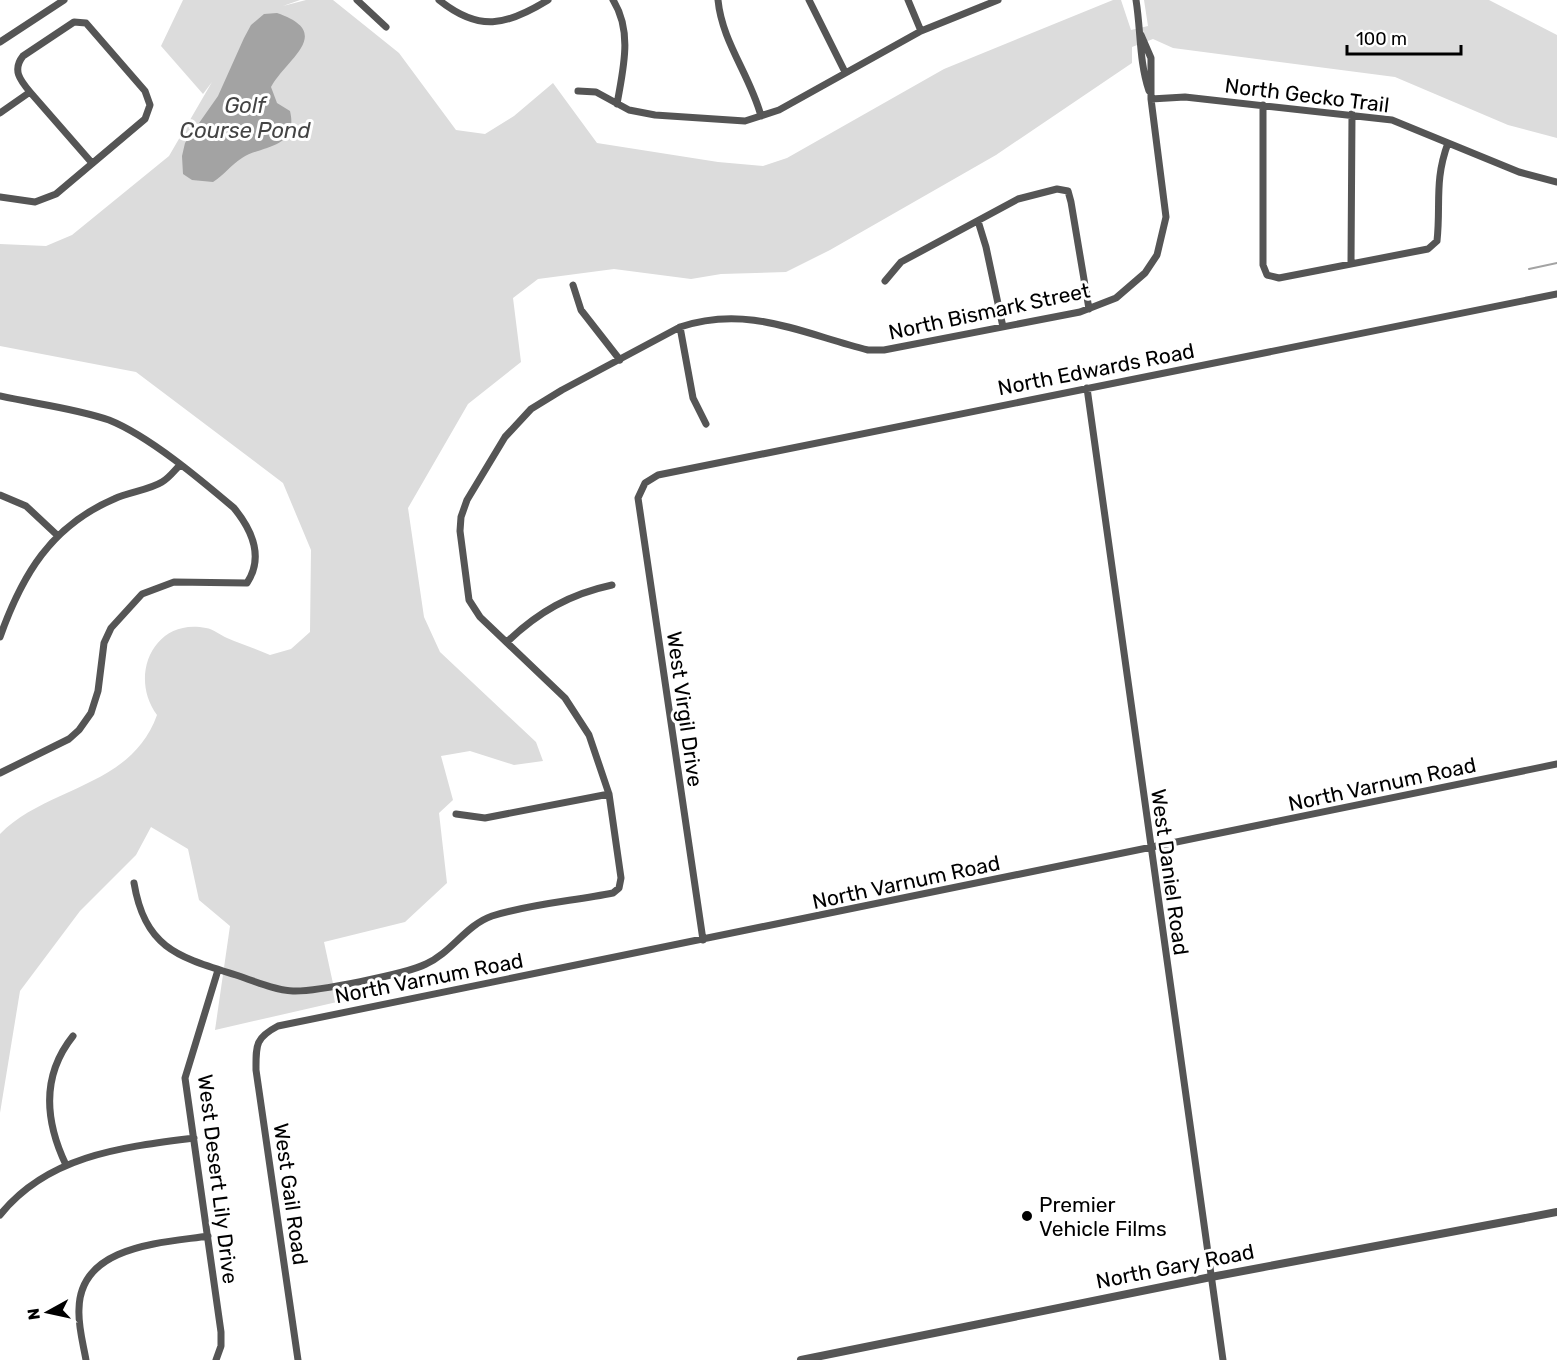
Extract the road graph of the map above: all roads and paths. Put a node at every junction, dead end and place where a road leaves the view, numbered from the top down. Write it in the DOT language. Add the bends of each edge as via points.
graph roads {
  1 [pos="64,0"];
  2 [pos="357,0"];
  3 [pos="439,0"];
  4 [pos="548,0"];
  5 [pos="614,0"];
  6 [pos="718,0"];
  7 [pos="810,0"];
  8 [pos="908,0"];
  9 [pos="998,0"];
  10 [pos="1136,0"];
  11 [pos="386,27"];
  12 [pos="921,31"];
  13 [pos="1141,35"];
  14 [pos="0,42"];
  15 [pos="1151,58"];
  16 [pos="1141,59"];
  17 [pos="845,72"];
  18 [pos="578,91"];
  19 [pos="30,92"];
  20 [pos="1151,99"];
  21 [pos="617,104"];
  22 [pos="1263,105"];
  23 [pos="0,113"];
  24 [pos="1352,114"];
  25 [pos="761,116"];
  26 [pos="1448,143"];
  27 [pos="92,163"];
  28 [pos="1557,182"];
  29 [pos="0,197"];
  30 [pos="978,221"];
  31 [pos="1351,263"];
  32 [pos="885,281"];
  33 [pos="573,285"];
  34 [pos="1557,294"];
  35 [pos="1089,309"];
  36 [pos="680,327"];
  37 [pos="1003,327"];
  38 [pos="620,360"];
  39 [pos="1087,388"];
  40 [pos="0,396"];
  41 [pos="706,424"];
  42 [pos="179,466"];
  43 [pos="645,483"];
  44 [pos="0,495"];
  45 [pos="57,536"];
  46 [pos="612,585"];
  47 [pos="0,637"];
  48 [pos="507,642"];
  49 [pos="1557,764"];
  50 [pos="0,773"];
  51 [pos="609,794"];
  52 [pos="456,814"];
  53 [pos="1150,848"];
  54 [pos="134,883"];
  55 [pos="703,940"];
  56 [pos="218,970"];
  57 [pos="262,1035"];
  58 [pos="73,1036"];
  59 [pos="194,1138"];
  60 [pos="66,1165"];
  61 [pos="1557,1212"];
  62 [pos="0,1215"];
  63 [pos="208,1236"];
  64 [pos="1210,1277"];
  65 [pos="86,1360"];
  66 [pos="216,1360"];
  67 [pos="298,1360"];
  68 [pos="801,1360"];
  69 [pos="1223,1360"];
  1 -- 14 [label="street"];
  2 -- 11 [label="street"];
  3 -- 4 [label="street" via="460,15 491,23 529,12"];
  5 -- 21 [label="street" via="625,27"];
  6 -- 25 [label="street" via="722,27 755,92"];
  7 -- 17 [label="street"];
  8 -- 12 [label="street"];
  9 -- 12 [label="street"];
  10 -- 13 [label="street"];
  12 -- 17 [label="street"];
  13 -- 15 [label="street"];
  13 -- 16 [label="street"];
  15 -- 16 [label="street"];
  15 -- 20 [label="street"];
  16 -- 20 [label="street"];
  17 -- 25 [label="street" via="779,110"];
  18 -- 21 [label="street" via="596,92"];
  19 -- 23 [label="street"];
  19 -- 27 [label="street"];
  19 -- 27 [label="street" via="17,72 18,62 74,22 86,23 146,91 150,105 145,119"];
  20 -- 22 [label="street, North Gecko Trail" via="1185,97"];
  20 -- 35 [label="street, North Bismark Street" via="1166,217 1163,238 1156,255 1128,290"];
  21 -- 25 [label="street" via="629,110 712,119 745,120"];
  22 -- 24 [label="street, North Gecko Trail"];
  22 -- 31 [label="street" via="1263,265 1267,275 1279,278"];
  24 -- 26 [label="street, North Gecko Trail" via="1392,120"];
  24 -- 31 [label="street"];
  26 -- 28 [label="street, North Gecko Trail" via="1518,172"];
  26 -- 31 [label="street" via="1437,186 1437,241 1428,249"];
  27 -- 29 [label="street" via="44,201 26,203"];
  30 -- 32 [label="street" via="901,262"];
  30 -- 35 [label="street" via="1025,196 1057,189 1068,191"];
  30 -- 37 [label="street"];
  33 -- 38 [label="street" via="581,310"];
  34 -- 39 [label="street, North Edwards Road"];
  35 -- 37 [label="street, North Bismark Street"];
  36 -- 37 [label="street, North Bismark Street" via="713,319 751,318 876,350"];
  36 -- 38 [label="street, North Bismark Street"];
  36 -- 41 [label="street" via="693,398"];
  38 -- 48 [label="street, North Bismark Street" via="531,410 505,437 467,500 460,531 469,600 480,617"];
  39 -- 43 [label="street, North Edwards Road" via="658,475"];
  39 -- 53 [label="street, West Daniel Road"];
  40 -- 42 [label="street" via="111,421 150,443"];
  42 -- 45 [label="street" via="162,482 114,499 80,517"];
  42 -- 50 [label="street" via="234,508 245,522 253,539 255,571 247,583 174,582 142,594 108,636 99,666 98,691 91,713 79,730 69,739"];
  43 -- 55 [label="street, West Virgil Drive" via="638,498"];
  44 -- 45 [label="street" via="26,506"];
  45 -- 47 [label="street" via="21,584"];
  46 -- 48 [label="street" via="584,591 545,610"];
  48 -- 51 [label="street, North Bismark Street" via="565,698 579,718 600,759"];
  49 -- 53 [label="street, North Varnum Road"];
  51 -- 52 [label="street" via="485,818"];
  51 -- 56 [label="street, North Bismark Street" via="621,878 613,893 492,916 438,958 412,970 295,992"];
  53 -- 55 [label="street, North Varnum Road"];
  53 -- 64 [label="street, West Daniel Road"];
  54 -- 56 [label="street" via="142,918 160,943 181,957"];
  55 -- 57 [label="street, North Varnum Road" via="296,1022"];
  56 -- 59 [label="street, West Desert Lily Drive" via="185,1078"];
  57 -- 67 [label="street, West Gail Road" via="256,1048 256,1070"];
  58 -- 60 [label="street" via="59,1053 49,1112 51,1131"];
  59 -- 60 [label="street" via="113,1149"];
  59 -- 63 [label="street, West Desert Lily Drive"];
  60 -- 62 [label="street" via="30,1187"];
  61 -- 64 [label="street, North Gary Road"];
  63 -- 65 [label="street" via="125,1250 94,1272 78,1306"];
  63 -- 66 [label="street, West Desert Lily Drive" via="221,1332"];
  64 -- 68 [label="street, North Gary Road"];
  64 -- 69 [label="street, West Daniel Road"];
}
